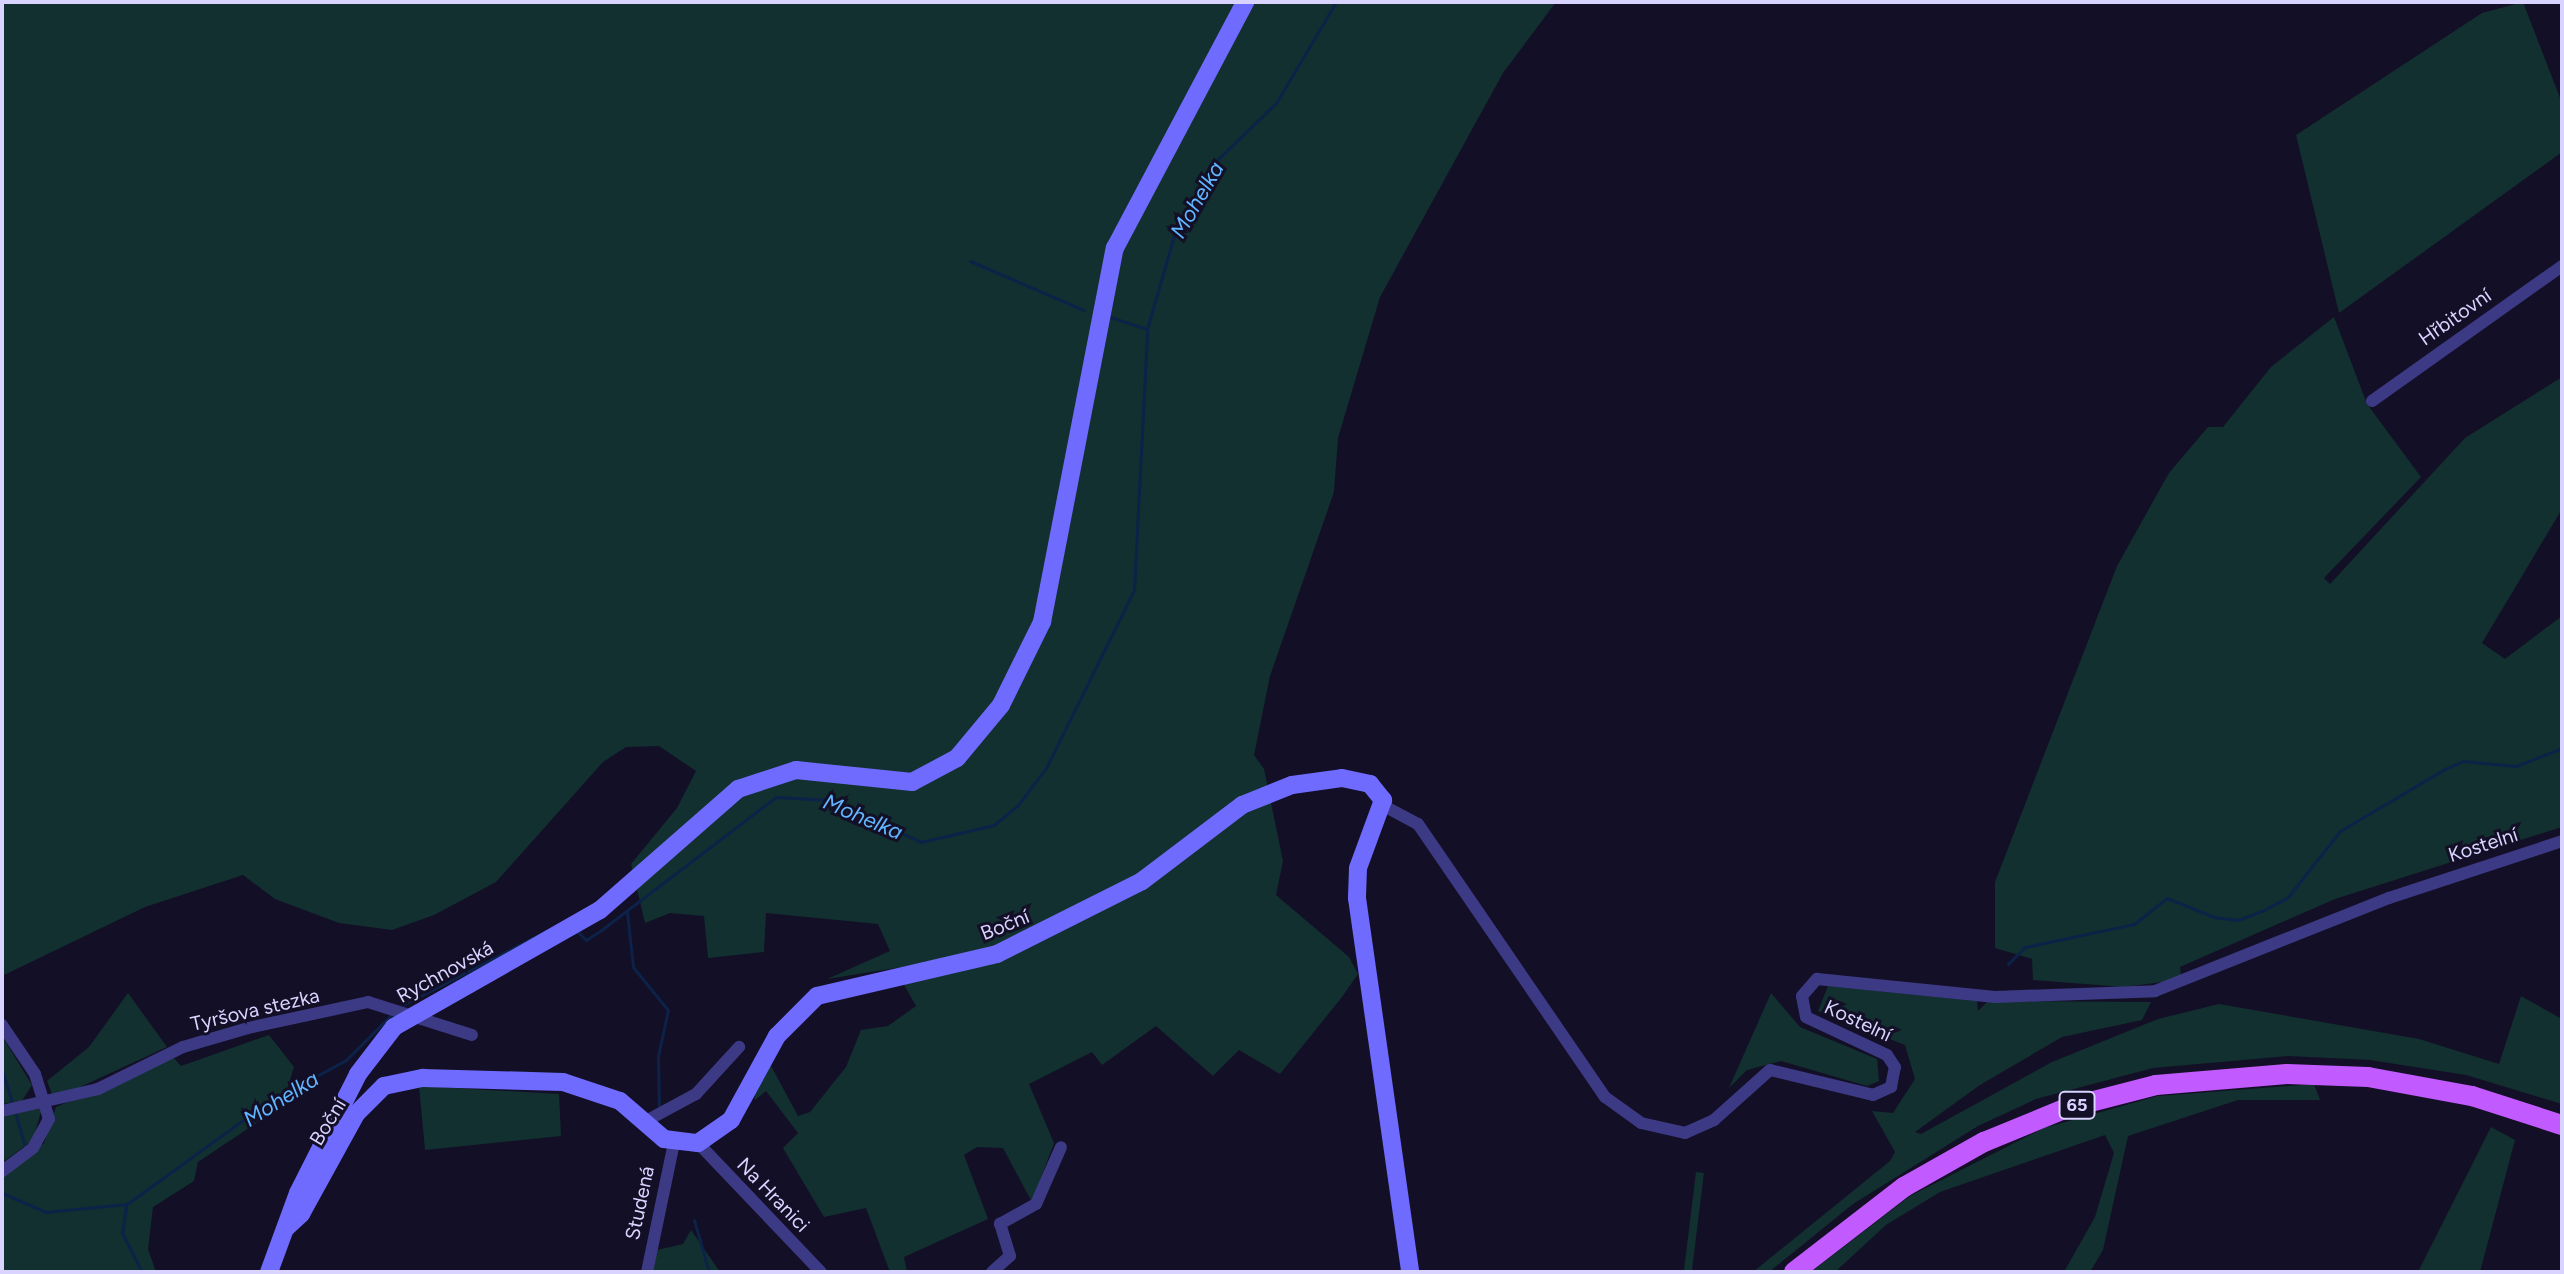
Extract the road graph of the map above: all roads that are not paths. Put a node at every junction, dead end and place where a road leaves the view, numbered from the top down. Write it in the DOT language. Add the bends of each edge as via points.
graph roads {
  1 [pos="1245,2"];
  2 [pos="2562,266"];
  3 [pos="2372,401"];
  4 [pos="1384,806"];
  5 [pos="2562,841"];
  6 [pos="402,1011"];
  7 [pos="2,1025"];
  8 [pos="472,1035"];
  9 [pos="739,1047"];
  10 [pos="46,1103"];
  11 [pos="2,1111"];
  12 [pos="644,1122"];
  13 [pos="2562,1125"];
  14 [pos="674,1143"];
  15 [pos="698,1143"];
  16 [pos="1061,1147"];
  17 [pos="2,1171"];
  18 [pos="286,1228"];
  19 [pos="269,1272"];
  20 [pos="647,1272"];
  21 [pos="821,1272"];
  22 [pos="992,1272"];
  23 [pos="1410,1272"];
  24 [pos="1794,1272"];
  1 -- 6 [label="street, Rychnovská" via="1115,248 1042,622 1001,705 957,758 912,782 796,770 738,789 574,927"];
  2 -- 3 [label="street, Hřbitovní"];
  4 -- 5 [label="street, Kostelní" via="1418,824 1605,1097 1641,1123 1685,1133 1714,1120 1770,1070 1803,1072 1873,1095 1891,1087 1895,1067 1887,1055 1806,1017 1802,996 1817,979 1995,997 2155,991 2389,898"];
  4 -- 15 [label="street, Boční" via="1378,790 1353,779 1281,789 1196,834 1142,881 997,954 817,996 777,1036 731,1120"];
  4 -- 23 [label="street" via="1358,868 1357,898"];
  6 -- 8 [label="street, Tyršova stezka"];
  6 -- 10 [label="street, Tyršova stezka" via="368,1002 248,1028"];
  6 -- 18 [label="street, Rychnovská" via="369,1055"];
  7 -- 10 [label="street"];
  9 -- 12 [label="street" via="696,1094"];
  10 -- 11 [label="street, Tyršova stezka"];
  10 -- 17 [label="street" via="49,1119 41,1138"];
  12 -- 14 [label="street, Boční"];
  12 -- 18 [label="street, Boční" via="620,1101 563,1082 400,1080 370,1096"];
  13 -- 24 [label="main road, 65" via="2472,1096 2368,1077 2287,1074 2156,1085 2067,1108 1984,1142 1861,1216"];
  14 -- 15 [label="street"];
  14 -- 20 [label="street, Studená"];
  15 -- 21 [label="street, Na Hranici"];
  16 -- 22 [label="street" via="1036,1204 1000,1224 1010,1256"];
  18 -- 19 [label="street, Rychnovská"];
}
